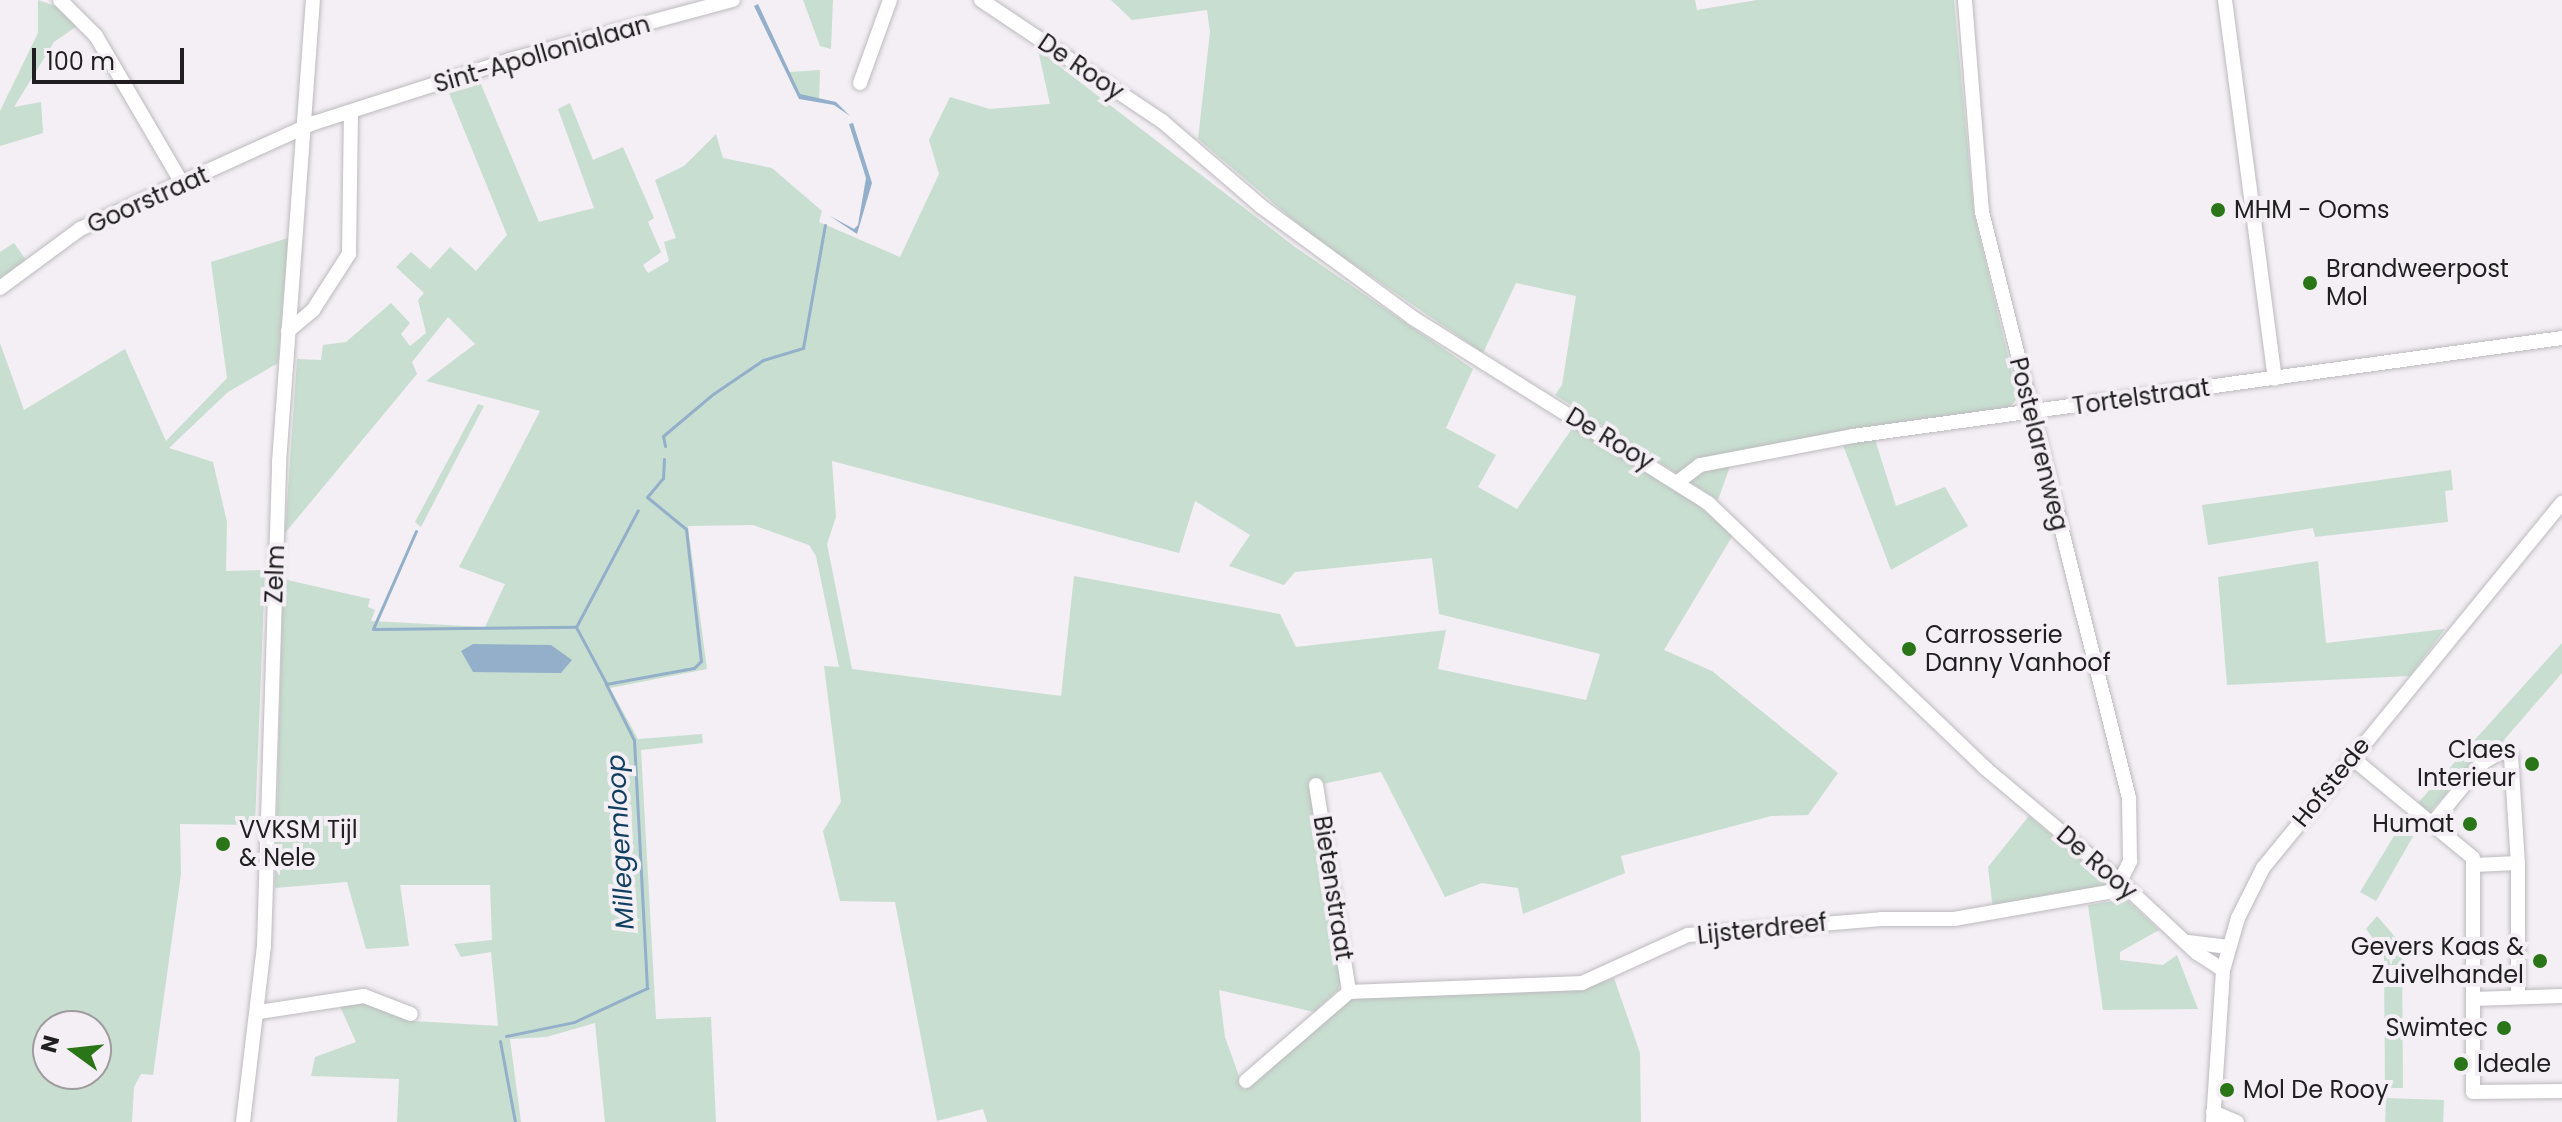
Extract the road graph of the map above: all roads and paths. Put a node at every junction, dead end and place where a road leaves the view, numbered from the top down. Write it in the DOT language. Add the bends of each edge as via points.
graph roads {
  1 [pos="60,0"];
  2 [pos="313,0"];
  3 [pos="733,0"];
  4 [pos="890,0"];
  5 [pos="981,0"];
  6 [pos="1965,0"];
  7 [pos="2225,0"];
  8 [pos="860,83"];
  9 [pos="351,112"];
  10 [pos="305,132"];
  11 [pos="182,183"];
  12 [pos="0,288"];
  13 [pos="288,331"];
  14 [pos="2562,338"];
  15 [pos="2275,379"];
  16 [pos="2031,412"];
  17 [pos="1679,481"];
  18 [pos="2562,503"];
  19 [pos="2351,757"];
  20 [pos="1316,785"];
  21 [pos="2432,824"];
  22 [pos="2518,863"];
  23 [pos="2474,865"];
  24 [pos="2121,882"];
  25 [pos="2188,942"];
  26 [pos="2229,947"];
  27 [pos="2223,970"];
  28 [pos="1349,992"];
  29 [pos="2562,996"];
  30 [pos="2518,997"];
  31 [pos="2473,999"];
  32 [pos="259,1012"];
  33 [pos="411,1014"];
  34 [pos="1246,1081"];
  35 [pos="2562,1091"];
  36 [pos="2213,1117"];
  37 [pos="243,1122"];
  38 [pos="2237,1122"];
  1 -- 11 [label="street" via="96,36"];
  2 -- 10 [label="street, Zelm"];
  3 -- 9 [label="street, Sint-Apollonialaan" via="510,60"];
  4 -- 8 [label="street"];
  5 -- 17 [label="street, De Rooy" via="1162,121 1262,207 1413,318"];
  6 -- 16 [label="street, Postelarenweg" via="1982,212"];
  7 -- 15 [label="street"];
  9 -- 10 [label="street, Sint-Apollonialaan"];
  9 -- 13 [label="street" via="349,254 313,310"];
  10 -- 11 [label="street, Goorstraat"];
  10 -- 13 [label="street, Zelm"];
  11 -- 12 [label="street, Goorstraat" via="80,229"];
  13 -- 32 [label="street, Zelm"];
  14 -- 15 [label="street, Tortelstraat"];
  15 -- 16 [label="street, Tortelstraat"];
  16 -- 17 [label="street, Tortelstraat" via="1773,450 1700,465"];
  16 -- 24 [label="street, Postelarenweg" via="2129,798 2130,861"];
  17 -- 24 [label="street, De Rooy" via="1746,536 1985,768"];
  18 -- 19 [label="street, Hofstede"];
  19 -- 21 [label="street"];
  19 -- 26 [label="street, Hofstede" via="2263,868"];
  20 -- 28 [label="street, Bietenstraat"];
  21 -- 22 [label="street" via="2482,763 2502,751 2514,763"];
  21 -- 23 [label="street" via="2473,858"];
  22 -- 23 [label="street"];
  22 -- 30 [label="street"];
  23 -- 31 [label="street"];
  24 -- 25 [label="street, De Rooy"];
  24 -- 28 [label="street, Lijsterdreef" via="2111,895 1984,915 1688,935 1582,983"];
  25 -- 26 [label="street"];
  25 -- 27 [label="street, De Rooy"];
  26 -- 27 [label="street, Hofstede"];
  27 -- 36 [label="street, Hofstede"];
  28 -- 34 [label="street"];
  29 -- 30 [label="street"];
  30 -- 31 [label="street"];
  31 -- 35 [label="street" via="2473,1092"];
  32 -- 33 [label="street" via="364,996"];
  32 -- 37 [label="street, Zelm"];
  36 -- 38 [label="street"];
}
